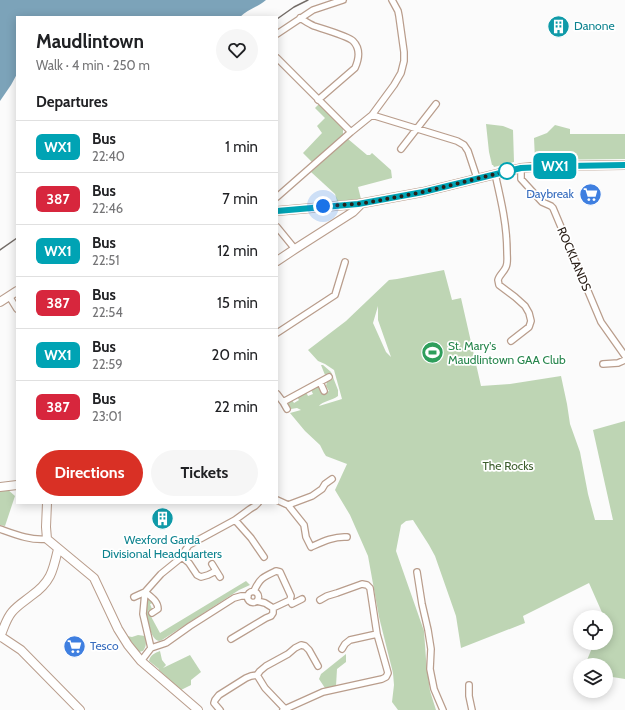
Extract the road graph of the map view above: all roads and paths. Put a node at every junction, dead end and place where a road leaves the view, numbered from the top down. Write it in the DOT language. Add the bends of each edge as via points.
graph roads {
  1 [pos="343,0"];
  2 [pos="392,0"];
  3 [pos="300,18"];
  4 [pos="278,33"];
  5 [pos="278,59"];
  6 [pos="318,100"];
  7 [pos="436,104"];
  8 [pos="372,115"];
  9 [pos="416,129"];
  10 [pos="351,132"];
  11 [pos="401,149"];
  12 [pos="625,165"];
  13 [pos="521,168"];
  14 [pos="495,174"];
  15 [pos="477,178"];
  16 [pos="278,196"];
  17 [pos="361,204"];
  18 [pos="341,205"];
  19 [pos="278,211"];
  20 [pos="340,220"];
  21 [pos="278,228"];
  22 [pos="295,248"];
  23 [pos="278,260"];
  24 [pos="345,262"];
  25 [pos="16,292"];
  26 [pos="9,296"];
  27 [pos="0,302"];
  28 [pos="16,307"];
  29 [pos="278,332"];
  30 [pos="511,341"];
  31 [pos="625,356"];
  32 [pos="625,360"];
  33 [pos="603,364"];
  34 [pos="329,378"];
  35 [pos="320,382"];
  36 [pos="324,390"];
  37 [pos="278,395"];
  38 [pos="283,402"];
  39 [pos="287,409"];
  40 [pos="332,479"];
  41 [pos="16,485"];
  42 [pos="0,487"];
  43 [pos="278,500"];
  44 [pos="47,504"];
  45 [pos="257,504"];
  46 [pos="288,505"];
  47 [pos="235,520"];
  48 [pos="0,529"];
  49 [pos="346,537"];
  50 [pos="47,539"];
  51 [pos="58,549"];
  52 [pos="68,557"];
  53 [pos="182,557"];
  54 [pos="264,558"];
  55 [pos="212,564"];
  56 [pos="53,571"];
  57 [pos="216,571"];
  58 [pos="417,572"];
  59 [pos="220,577"];
  60 [pos="254,591"];
  61 [pos="145,592"];
  62 [pos="248,596"];
  63 [pos="134,597"];
  64 [pos="302,599"];
  65 [pos="290,600"];
  66 [pos="320,600"];
  67 [pos="257,601"];
  68 [pos="273,608"];
  69 [pos="152,613"];
  70 [pos="377,634"];
  71 [pos="0,636"];
  72 [pos="231,639"];
  73 [pos="151,648"];
  74 [pos="342,649"];
  75 [pos="141,661"];
  76 [pos="318,666"];
  77 [pos="258,675"];
  78 [pos="469,686"];
  79 [pos="80,710"];
  80 [pos="198,710"];
  81 [pos="220,710"];
  82 [pos="284,710"];
  83 [pos="443,710"];
  84 [pos="472,710"];
  1 -- 3 [label="street" via="313,10"];
  2 -- 8 [label="street" via="399,16 404,61 401,73"];
  3 -- 4 [label="street"];
  3 -- 6 [label="street" via="352,41 359,54 355,68"];
  5 -- 6 [label="street"];
  6 -- 10 [label="street"];
  7 -- 9 [label="street"];
  8 -- 9 [label="street"];
  8 -- 10 [label="street"];
  9 -- 11 [label="street"];
  9 -- 15 [label="street" via="464,145"];
  10 -- 16 [label="street"];
  12 -- 13 [label="main road"];
  13 -- 14 [label="main road"];
  13 -- 31 [label="street, ROCKLANDS" via="521,179 542,202 554,208 600,322"];
  14 -- 15 [label="main road"];
  14 -- 30 [label="street" via="506,225 507,245 506,268 498,280 500,285 525,306 531,321 529,327"];
  15 -- 17 [label="main road"];
  17 -- 18 [label="main road"];
  17 -- 20 [label="main road"];
  18 -- 19 [label="main road"];
  18 -- 20 [label="main road"];
  20 -- 22 [label="main road"];
  21 -- 22 [label="street"];
  22 -- 23 [label="main road"];
  24 -- 29 [label="street" via="335,295"];
  25 -- 26 [label="main road"];
  26 -- 27 [label="main road"];
  26 -- 28 [label="street"];
  32 -- 33 [label="street"];
  34 -- 35 [label="street"];
  35 -- 36 [label="street"];
  35 -- 38 [label="street"];
  37 -- 38 [label="street"];
  38 -- 39 [label="street"];
  40 -- 46 [label="street" via="312,496"];
  41 -- 42 [label="main road"];
  43 -- 46 [label="street"];
  44 -- 50 [label="main road"];
  45 -- 47 [label="street"];
  46 -- 49 [label="street" via="304,525 311,547 328,540"];
  47 -- 53 [label="street" via="189,545"];
  47 -- 54 [label="street"];
  48 -- 50 [label="street" via="26,537"];
  50 -- 51 [label="main road"];
  51 -- 52 [label="main road"];
  51 -- 56 [label="main road"];
  52 -- 56 [label="main road" via="60,558"];
  52 -- 75 [label="main road" via="94,578 118,629"];
  53 -- 57 [label="street" via="201,578"];
  53 -- 61 [label="street" via="161,574"];
  55 -- 57 [label="street"];
  56 -- 71 [label="main road" via="40,589 24,600 13,612"];
  57 -- 59 [label="street"];
  58 -- 83 [label="street" via="431,649 430,669 434,689"];
  60 -- 62 [label="street"];
  60 -- 65 [label="street" via="262,578 276,571 280,572 291,596"];
  60 -- 67 [label="street" via="258,596"];
  61 -- 63 [label="street"];
  61 -- 69 [label="street" via="158,605 158,609"];
  61 -- 73 [label="street" via="143,614"];
  62 -- 67 [label="street" via="251,602"];
  62 -- 73 [label="street" via="234,598 166,643"];
  64 -- 65 [label="street" via="292,604"];
  65 -- 68 [label="street"];
  66 -- 70 [label="street" via="362,584 367,585 370,588"];
  67 -- 68 [label="street"];
  68 -- 72 [label="street" via="271,616"];
  70 -- 74 [label="street" via="350,640"];
  70 -- 82 [label="street" via="388,674 386,677 323,692"];
  71 -- 79 [label="main road" via="21,650"];
  73 -- 75 [label="street"];
  75 -- 80 [label="main road"];
  76 -- 77 [label="street" via="306,646 301,646 266,666"];
  77 -- 81 [label="street" via="246,678 219,695 214,703"];
  77 -- 82 [label="street" via="265,688"];
  78 -- 84 [label="street"];
}
